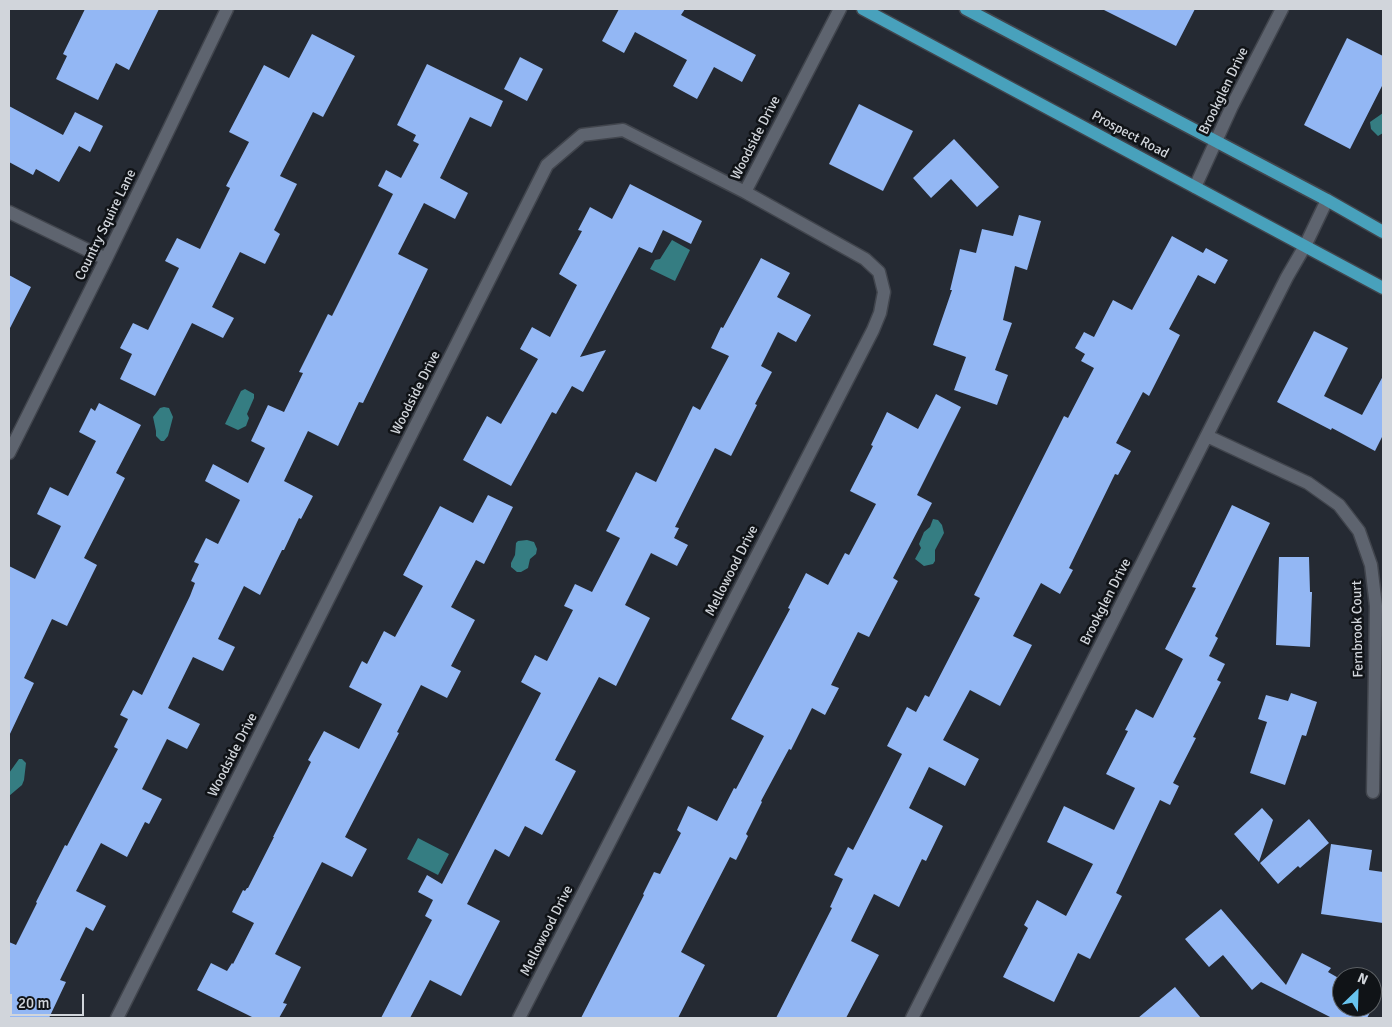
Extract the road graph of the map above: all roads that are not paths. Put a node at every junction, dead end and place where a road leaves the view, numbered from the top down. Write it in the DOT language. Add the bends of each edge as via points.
graph roads {
  1 [pos="227,9"];
  2 [pos="840,9"];
  3 [pos="863,9"];
  4 [pos="966,9"];
  5 [pos="1282,9"];
  6 [pos="1216,141"];
  7 [pos="1195,187"];
  8 [pos="745,192"];
  9 [pos="1327,200"];
  10 [pos="9,212"];
  11 [pos="1383,232"];
  12 [pos="1305,246"];
  13 [pos="106,259"];
  14 [pos="1383,288"];
  15 [pos="1207,436"];
  16 [pos="9,453"];
  17 [pos="1373,792"];
  18 [pos="117,1018"];
  19 [pos="519,1018"];
  20 [pos="912,1018"];
  1 -- 13 [label="street, Country Squire Lane"];
  2 -- 8 [label="street, Woodside Drive"];
  3 -- 7 [label="main road, Prospect Road"];
  4 -- 6 [label="main road"];
  5 -- 6 [label="street, Brookglen Drive"];
  6 -- 7 [label="street, Brookglen Drive"];
  6 -- 9 [label="main road"];
  7 -- 12 [label="main road, Prospect Road"];
  8 -- 18 [label="street, Woodside Drive" via="623,130 582,135 547,165"];
  8 -- 19 [label="street, Mellowood Drive" via="865,259 879,272 884,292 880,313"];
  9 -- 11 [label="main road"];
  9 -- 12 [label="street, Brookglen Drive"];
  10 -- 13 [label="street"];
  12 -- 14 [label="main road, Prospect Road"];
  12 -- 15 [label="street, Brookglen Drive"];
  13 -- 16 [label="street, Country Squire Lane"];
  15 -- 17 [label="street, Fernbrook Court" via="1308,483 1339,505 1359,531 1371,565 1376,606"];
  15 -- 20 [label="street, Brookglen Drive"];
}
